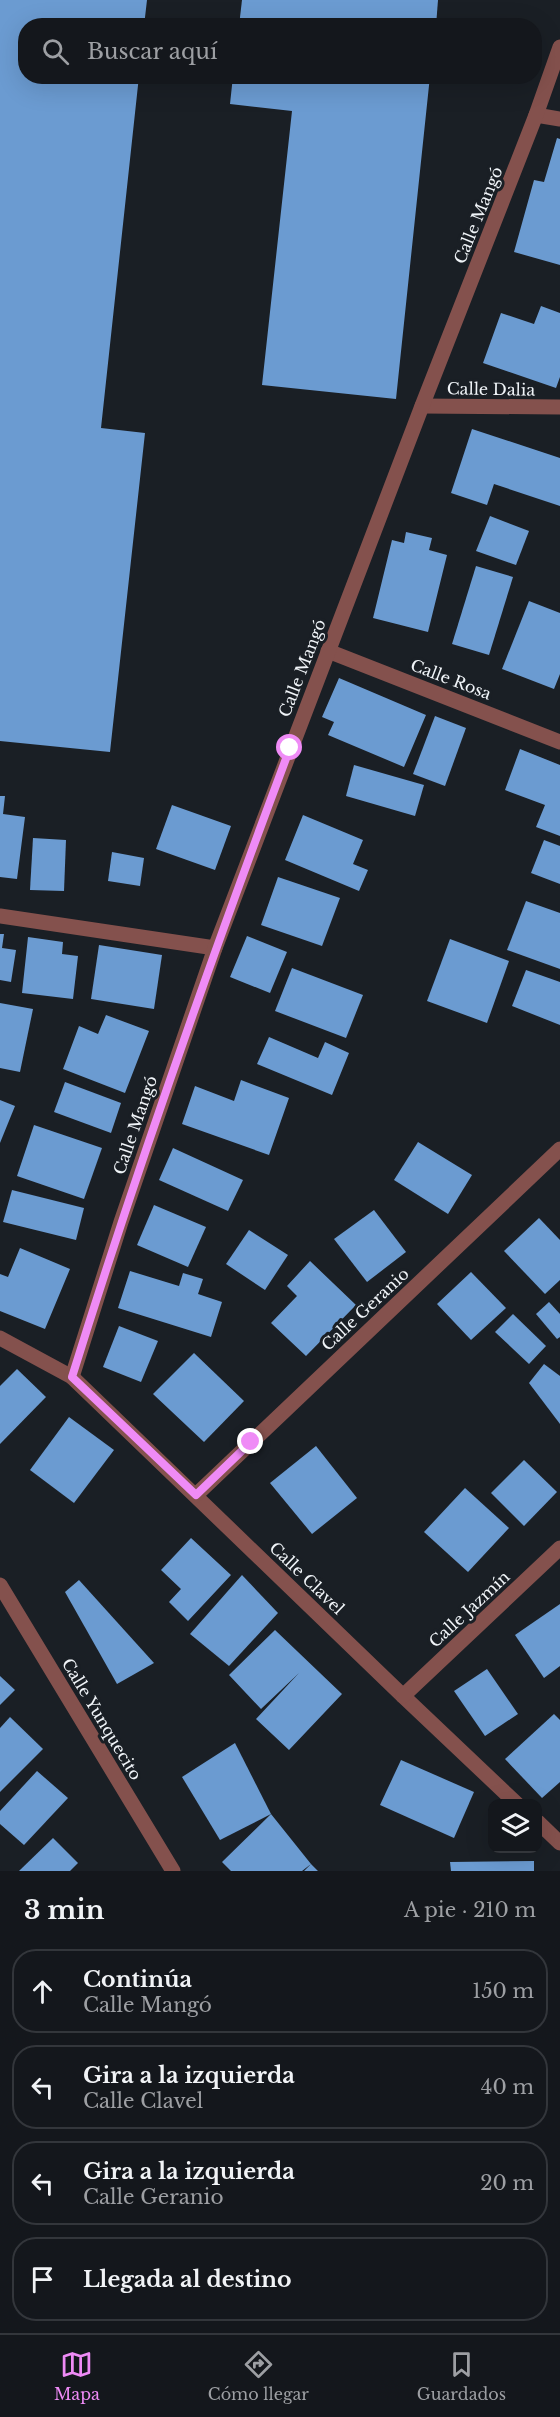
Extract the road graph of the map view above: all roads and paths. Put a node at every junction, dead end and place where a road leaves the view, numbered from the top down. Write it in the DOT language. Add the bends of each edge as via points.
graph roads {
  1 [pos="560,47"];
  2 [pos="536,115"];
  3 [pos="560,119"];
  4 [pos="422,406"];
  5 [pos="560,407"];
  6 [pos="328,651"];
  7 [pos="560,742"];
  8 [pos="0,916"];
  9 [pos="215,948"];
  10 [pos="560,1149"];
  11 [pos="0,1338"];
  12 [pos="72,1377"];
  13 [pos="196,1495"];
  14 [pos="560,1548"];
  15 [pos="0,1585"];
  16 [pos="403,1696"];
  17 [pos="513,1799"];
  18 [pos="542,1827"];
  19 [pos="560,1844"];
  20 [pos="173,1871"];
  1 -- 2 [label="street, Calle Mangó"];
  2 -- 3 [label="street"];
  2 -- 4 [label="street, Calle Mangó"];
  4 -- 5 [label="street, Calle Dalia"];
  4 -- 6 [label="street, Calle Mangó"];
  6 -- 7 [label="street, Calle Rosa"];
  6 -- 9 [label="street, Calle Mangó"];
  8 -- 9 [label="street"];
  9 -- 12 [label="street, Calle Mangó"];
  10 -- 13 [label="street, Calle Geranio"];
  11 -- 12 [label="street, Calle Clavel"];
  12 -- 13 [label="street, Calle Clavel"];
  13 -- 16 [label="street, Calle Clavel"];
  14 -- 16 [label="street, Calle Jazmín"];
  15 -- 20 [label="street, Calle Yunquecito"];
  16 -- 17 [label="street, Calle Clavel"];
  18 -- 19 [label="street"];
}
